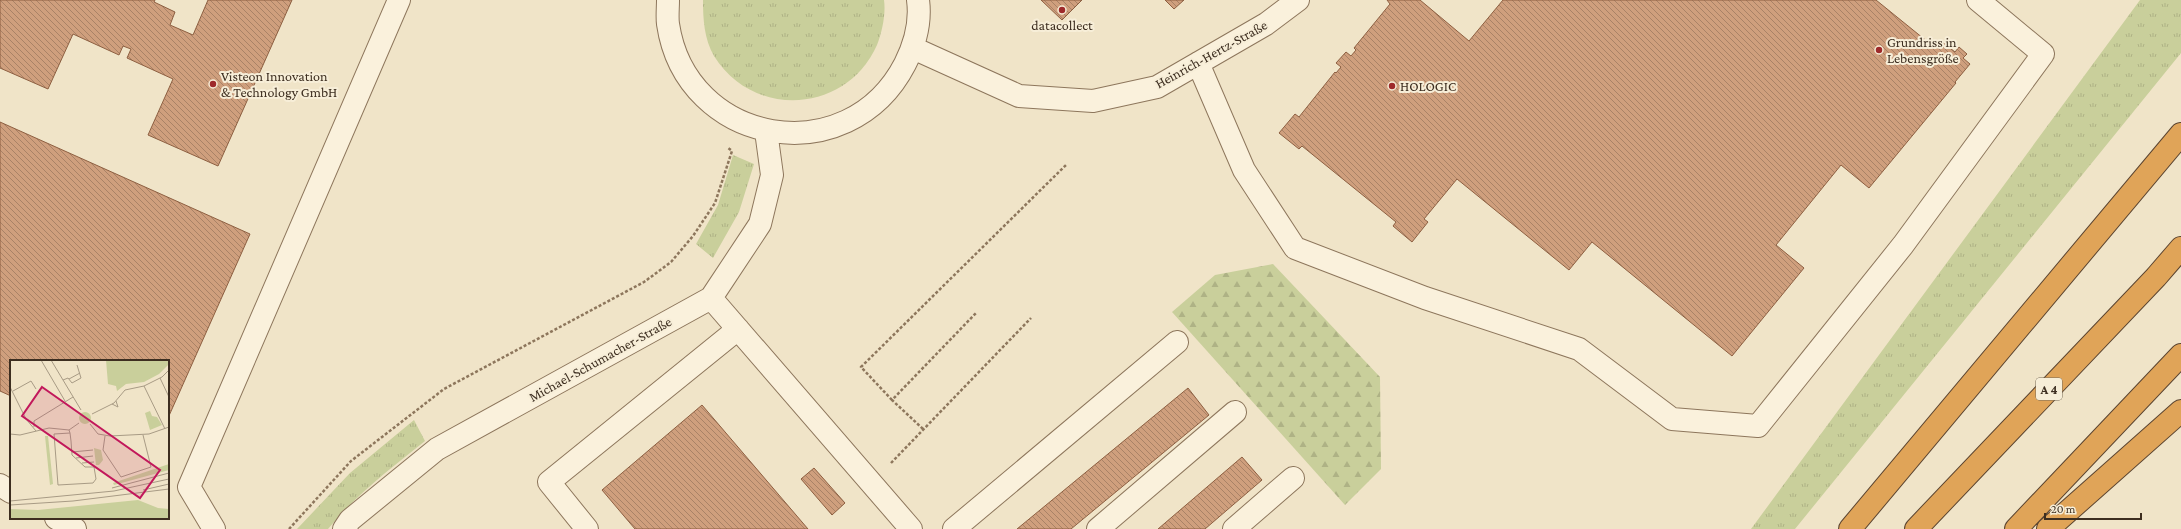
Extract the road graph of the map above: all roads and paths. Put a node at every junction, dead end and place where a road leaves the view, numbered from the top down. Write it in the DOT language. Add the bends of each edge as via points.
graph roads {
  1 [pos="399,0"];
  2 [pos="668,0"];
  3 [pos="918,0"];
  4 [pos="1298,0"];
  5 [pos="1978,0"];
  6 [pos="913,48"];
  7 [pos="1198,63"];
  8 [pos="766,132"];
  9 [pos="2181,134"];
  10 [pos="732,151"];
  11 [pos="1066,164"];
  12 [pos="2181,248"];
  13 [pos="711,298"];
  14 [pos="976,313"];
  15 [pos="1031,318"];
  16 [pos="738,329"];
  17 [pos="1177,342"];
  18 [pos="2181,355"];
  19 [pos="892,400"];
  20 [pos="2181,411"];
  21 [pos="1235,412"];
  22 [pos="923,429"];
  23 [pos="1293,478"];
  24 [pos="871,483"];
  25 [pos="0,485"];
  26 [pos="10,491"];
  27 [pos="58,519"];
  28 [pos="75,529"];
  29 [pos="214,529"];
  30 [pos="289,529"];
  31 [pos="344,529"];
  32 [pos="587,529"];
  33 [pos="911,529"];
  34 [pos="954,529"];
  35 [pos="1098,529"];
  36 [pos="1234,529"];
  37 [pos="1850,529"];
  38 [pos="1916,529"];
  39 [pos="2016,529"];
  40 [pos="2048,529"];
  1 -- 29 [label="street" via="189,487"];
  2 -- 8 [label="street" via="668,24 678,61 699,93 730,118"];
  3 -- 6 [label="street" via="920,12"];
  4 -- 7 [label="street, Heinrich-Hertz-Straße" via="1266,24"];
  5 -- 7 [label="street" via="2043,54 1903,245 1758,426 1672,419 1579,349 1425,298 1296,248 1244,170"];
  6 -- 7 [label="street, Heinrich-Hertz-Straße" via="1019,96 1093,101 1157,86"];
  6 -- 8 [label="street" via="896,80 871,107 839,126 803,134"];
  8 -- 13 [label="street, Michael-Schumacher-Straße" via="772,175 760,224"];
  9 -- 37 [label="highway"];
  10 -- 30 [label="path" via="715,203 693,236 671,262 644,282 444,389 351,461"];
  11 -- 19 [label="path" via="860,367"];
  12 -- 38 [label="highway, A 4"];
  13 -- 16 [label="street"];
  13 -- 31 [label="street, Michael-Schumacher-Straße" via="437,449 350,520"];
  14 -- 19 [label="path"];
  15 -- 22 [label="path"];
  16 -- 24 [label="street"];
  16 -- 32 [label="street" via="548,482"];
  17 -- 34 [label="street"];
  18 -- 39 [label="highway"];
  19 -- 22 [label="path"];
  20 -- 40 [label="highway"];
  21 -- 35 [label="street"];
  22 -- 24 [label="path"];
  23 -- 36 [label="street"];
  24 -- 33 [label="street"];
  25 -- 26 [label="street"];
  27 -- 28 [label="street"];
}
